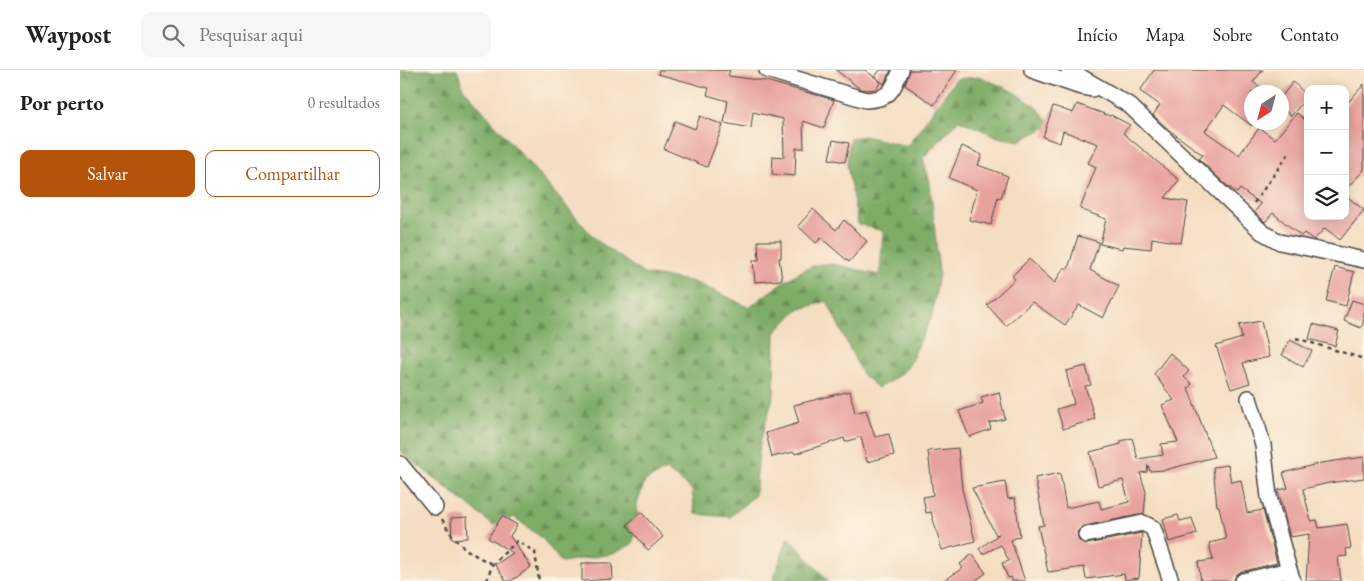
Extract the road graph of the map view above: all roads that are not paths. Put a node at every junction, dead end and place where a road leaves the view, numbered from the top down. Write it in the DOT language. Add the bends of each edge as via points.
graph roads {
  1 [pos="767,70"];
  2 [pos="901,70"];
  3 [pos="1032,70"];
  4 [pos="1069,70"];
  5 [pos="1106,91"];
  6 [pos="1364,260"];
  7 [pos="1249,398"];
  8 [pos="400,464"];
  9 [pos="435,507"];
  10 [pos="1086,535"];
  11 [pos="1291,575"];
  12 [pos="1171,581"];
  13 [pos="1243,581"];
  1 -- 2 [label="street" via="866,100 881,100 892,91"];
  3 -- 5 [label="street" via="1078,86"];
  4 -- 5 [label="street"];
  5 -- 6 [label="street" via="1129,105 1262,232 1280,242"];
  7 -- 11 [label="street" via="1263,445 1269,498"];
  8 -- 9 [label="street"];
  10 -- 12 [label="street" via="1149,524"];
  11 -- 13 [label="street"];
}
